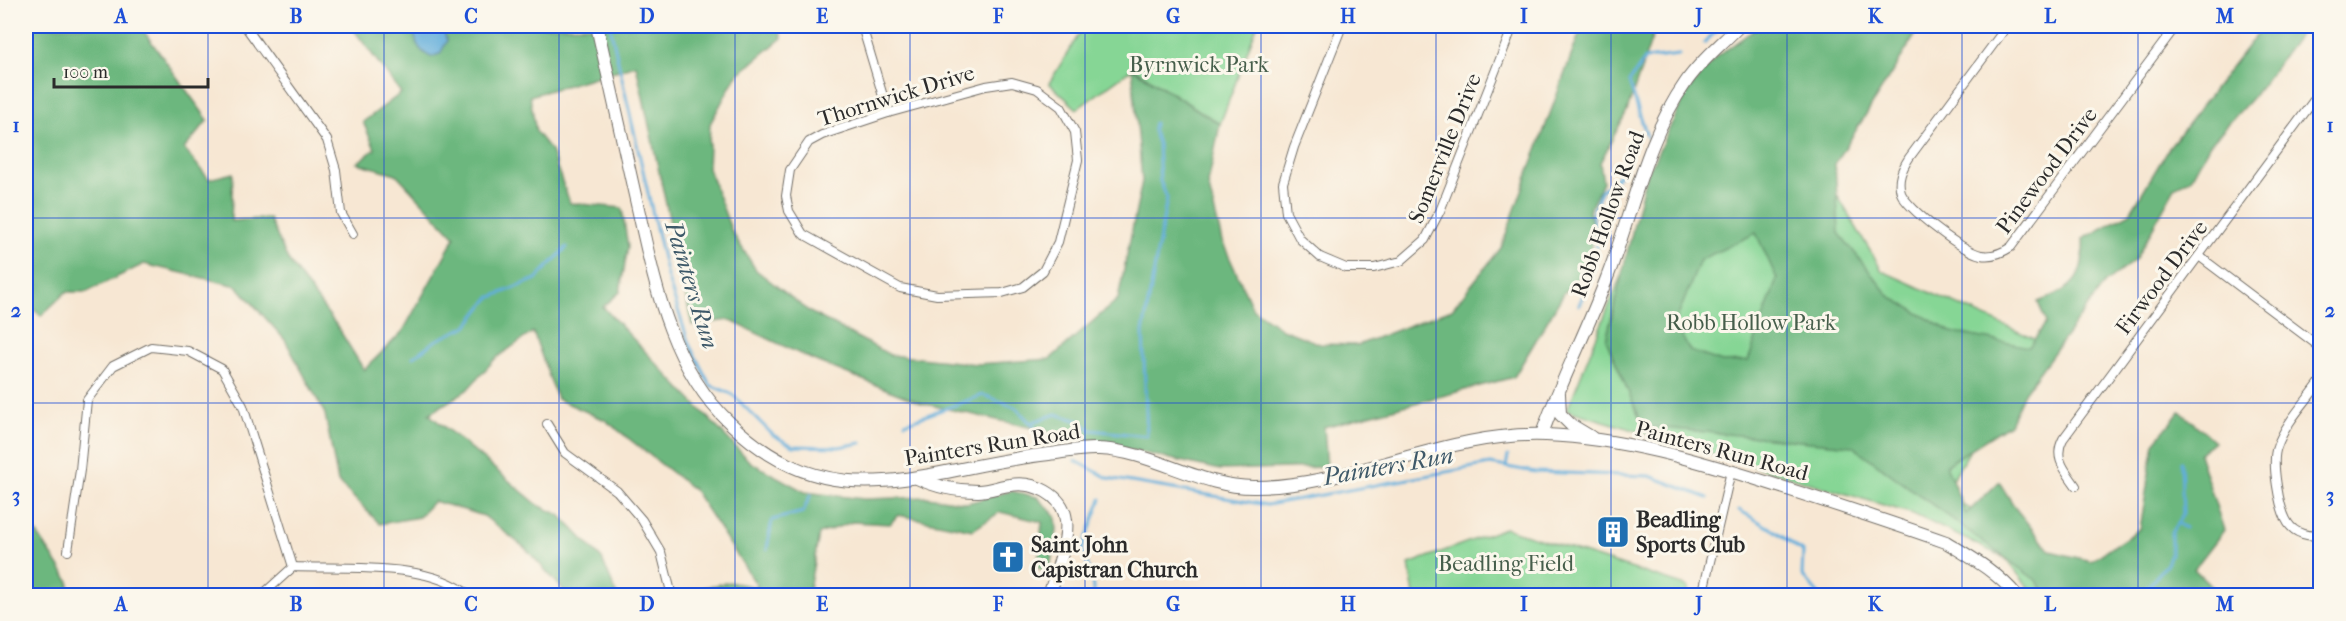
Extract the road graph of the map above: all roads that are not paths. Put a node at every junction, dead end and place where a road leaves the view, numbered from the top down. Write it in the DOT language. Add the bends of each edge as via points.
graph roads {
  1 [pos="245,26"];
  2 [pos="597,26"];
  3 [pos="862,26"];
  4 [pos="1342,26"];
  5 [pos="1513,26"];
  6 [pos="1739,26"];
  7 [pos="2007,26"];
  8 [pos="2176,26"];
  9 [pos="2320,92"];
  10 [pos="888,113"];
  11 [pos="353,234"];
  12 [pos="2199,256"];
  13 [pos="2320,346"];
  14 [pos="2320,382"];
  15 [pos="1559,388"];
  16 [pos="547,424"];
  17 [pos="1542,434"];
  18 [pos="1594,439"];
  19 [pos="1731,471"];
  20 [pos="917,478"];
  21 [pos="2076,486"];
  22 [pos="2320,535"];
  23 [pos="68,551"];
  24 [pos="293,567"];
  25 [pos="261,596"];
  26 [pos="470,596"];
  27 [pos="672,596"];
  28 [pos="1049,596"];
  29 [pos="1702,596"];
  30 [pos="2017,596"];
  1 -- 11 [label="street" via="327,140 336,171 341,213"];
  2 -- 20 [label="street, Painters Run Road" via="663,309 677,349 702,394 731,425 796,468 841,482"];
  3 -- 10 [label="street"];
  4 -- 5 [label="street, Somerville Drive" via="1283,183 1286,213 1300,239 1320,257 1346,268 1374,268 1401,261 1425,240"];
  6 -- 15 [label="street, Robb Hollow Road" via="1707,56 1672,106 1633,194 1596,306"];
  7 -- 8 [label="street, Pinewood Drive" via="1909,158 1899,181 1901,193 1914,210 1980,255 2002,253 2022,234"];
  9 -- 12 [label="street, Firwood Drive"];
  10 -- 10 [label="street, Thornwick Drive" via="822,135 809,142 798,156 790,170 786,196 789,211 803,234 900,288 937,295 1002,293 1023,287 1044,271 1058,242 1077,160 1075,132 1061,107 1037,89 1012,82"];
  12 -- 13 [label="street"];
  12 -- 21 [label="street, Firwood Drive" via="2058,448 2058,458"];
  14 -- 22 [label="street" via="2283,434 2274,460 2288,523 2296,532"];
  15 -- 17 [label="street, Robb Hollow Road"];
  15 -- 18 [label="street" via="1560,414"];
  16 -- 27 [label="street" via="565,453 617,492 642,520 661,552"];
  17 -- 18 [label="street, Painters Run Road"];
  17 -- 20 [label="street, Painters Run Road" via="1483,440 1299,482 1252,488 1203,479 1150,459 1099,448 1036,455"];
  18 -- 19 [label="street, Painters Run Road"];
  19 -- 29 [label="street"];
  19 -- 30 [label="street, Painters Run Road" via="1946,542 2004,581"];
  20 -- 28 [label="street" via="937,487 980,491 1013,484 1051,494 1062,506 1066,521"];
  23 -- 24 [label="street" via="87,400 113,366 152,347 188,351 222,369 243,406"];
  24 -- 25 [label="street"];
  24 -- 26 [label="street" via="414,572 457,584"];
}
